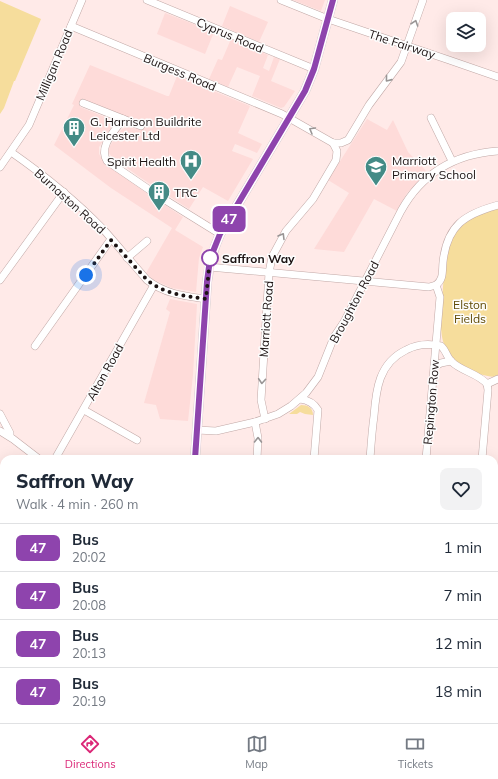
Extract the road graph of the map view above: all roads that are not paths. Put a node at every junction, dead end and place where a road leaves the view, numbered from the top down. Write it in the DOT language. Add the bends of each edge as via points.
graph roads {
  1 [pos="82,0"];
  2 [pos="147,0"];
  3 [pos="281,0"];
  4 [pos="333,0"];
  5 [pos="423,0"];
  6 [pos="328,19"];
  7 [pos="70,26"];
  8 [pos="408,46"];
  9 [pos="314,69"];
  10 [pos="498,77"];
  11 [pos="83,104"];
  12 [pos="431,118"];
  13 [pos="123,119"];
  14 [pos="289,119"];
  15 [pos="140,126"];
  16 [pos="333,143"];
  17 [pos="498,151"];
  18 [pos="11,152"];
  19 [pos="452,161"];
  20 [pos="0,167"];
  21 [pos="64,192"];
  22 [pos="498,205"];
  23 [pos="220,234"];
  24 [pos="111,240"];
  25 [pos="147,241"];
  26 [pos="127,258"];
  27 [pos="209,267"];
  28 [pos="269,272"];
  29 [pos="0,280"];
  30 [pos="365,281"];
  31 [pos="436,284"];
  32 [pos="154,285"];
  33 [pos="206,299"];
  34 [pos="436,345"];
  35 [pos="35,346"];
  36 [pos="451,361"];
  37 [pos="434,367"];
  38 [pos="498,379"];
  39 [pos="487,384"];
  40 [pos="300,399"];
  41 [pos="84,410"];
  42 [pos="0,414"];
  43 [pos="265,419"];
  44 [pos="256,422"];
  45 [pos="197,430"];
  46 [pos="0,431"];
  47 [pos="10,436"];
  48 [pos="137,440"];
  49 [pos="34,455"];
  50 [pos="57,455"];
  51 [pos="195,455"];
  52 [pos="257,455"];
  53 [pos="314,455"];
  54 [pos="370,455"];
  55 [pos="426,455"];
  56 [pos="482,455"];
  1 -- 7 [label="street, Milligan Road"];
  2 -- 9 [label="street, Cyprus Road"];
  3 -- 6 [label="street, The Fairway"];
  4 -- 6 [label="main road"];
  8 -- 5 [label="street, one-way"];
  6 -- 8 [label="street, The Fairway"];
  6 -- 9 [label="main road"];
  7 -- 14 [label="street, Burgess Road"];
  7 -- 18 [label="street, Milligan Road" via="27,129"];
  8 -- 10 [label="street, The Fairway"];
  8 -- 16 [label="street, one-way" via="401,62 369,105 348,140 341,144"];
  9 -- 14 [label="main road"];
  11 -- 13 [label="street"];
  12 -- 19 [label="street"];
  13 -- 15 [label="street"];
  13 -- 23 [label="street" via="104,146 107,161"];
  16 -- 14 [label="street, Burgess Road, one-way"];
  14 -- 23 [label="main road"];
  28 -- 16 [label="street, Marriott Road, one-way" via="277,245 313,199 336,160 337,151"];
  17 -- 19 [label="street, Broughton Road"];
  18 -- 20 [label="street, Milligan Road"];
  18 -- 21 [label="street, Burnaston Road"];
  19 -- 30 [label="street, Broughton Road" via="418,186 406,202"];
  21 -- 24 [label="street, Burnaston Road"];
  21 -- 29 [label="street"];
  22 -- 31 [label="street" via="480,210 456,226 447,244 440,282"];
  23 -- 27 [label="main road"];
  24 -- 26 [label="street, Burnaston Road"];
  24 -- 35 [label="street"];
  25 -- 26 [label="street"];
  26 -- 32 [label="street, Burnaston Road"];
  27 -- 28 [label="street"];
  27 -- 33 [label="main road"];
  28 -- 30 [label="street"];
  28 -- 43 [label="street, Marriott Road, one-way" via="261,400"];
  30 -- 31 [label="street" via="429,287"];
  30 -- 40 [label="street, Broughton Road" via="334,337 318,377"];
  31 -- 34 [label="street" via="440,292"];
  32 -- 33 [label="street, Burnaston Road" via="168,293"];
  32 -- 41 [label="street, Alton Road"];
  33 -- 45 [label="main road"];
  34 -- 36 [label="street" via="444,348"];
  34 -- 37 [label="street, Repington Row"];
  34 -- 54 [label="street" via="421,344 408,349 384,369 377,386"];
  36 -- 37 [label="street"];
  36 -- 39 [label="street" via="466,372 483,379"];
  37 -- 55 [label="street, Repington Row"];
  38 -- 39 [label="street"];
  39 -- 56 [label="street"];
  40 -- 43 [label="street, Broughton Road" via="284,411"];
  40 -- 53 [label="street" via="311,403 318,410"];
  41 -- 48 [label="street"];
  41 -- 50 [label="street, Alton Road"];
  42 -- 47 [label="street"];
  43 -- 44 [label="street, Broughton Road"];
  44 -- 45 [label="street, Broughton Road" via="216,432"];
  52 -- 44 [label="street, one-way"];
  45 -- 51 [label="main road"];
  46 -- 47 [label="street"];
  47 -- 49 [label="street"];
}
